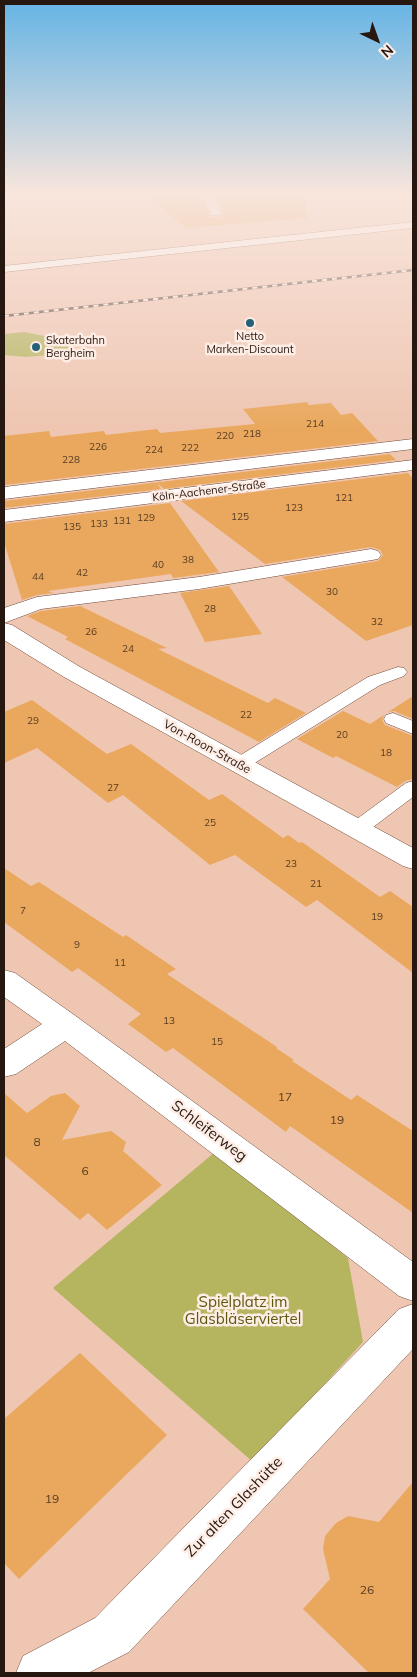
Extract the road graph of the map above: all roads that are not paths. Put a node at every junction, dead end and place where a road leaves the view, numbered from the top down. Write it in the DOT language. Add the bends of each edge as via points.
graph roads {
  1 [pos="413,444"];
  2 [pos="413,465"];
  3 [pos="4,493"];
  4 [pos="4,516"];
  5 [pos="371,555"];
  6 [pos="4,616"];
  7 [pos="4,630"];
  8 [pos="398,672"];
  9 [pos="393,719"];
  10 [pos="413,728"];
  11 [pos="238,765"];
  12 [pos="413,787"];
  13 [pos="357,829"];
  14 [pos="413,860"];
  15 [pos="4,981"];
  16 [pos="66,1025"];
  17 [pos="4,1065"];
  18 [pos="413,1284"];
  19 [pos="413,1322"];
  20 [pos="40,1673"];
  1 -- 3 [label="street, Köln-Aachener-Straße"];
  2 -- 4 [label="street, Köln-Aachener-Straße"];
  5 -- 6 [label="street" via="199,583 37,603"];
  7 -- 11 [label="street, Von-Roon-Straße"];
  8 -- 11 [label="lane" via="374,681"];
  9 -- 10 [label="lane"];
  11 -- 13 [label="street, Von-Roon-Straße"];
  12 -- 13 [label="lane"];
  13 -- 14 [label="street, Von-Roon-Straße"];
  15 -- 16 [label="street, Schleiferweg"];
  16 -- 17 [label="street"];
  16 -- 18 [label="street, Schleiferweg"];
  19 -- 20 [label="street, Zur alten Glashütte" via="112,1635"];
}
